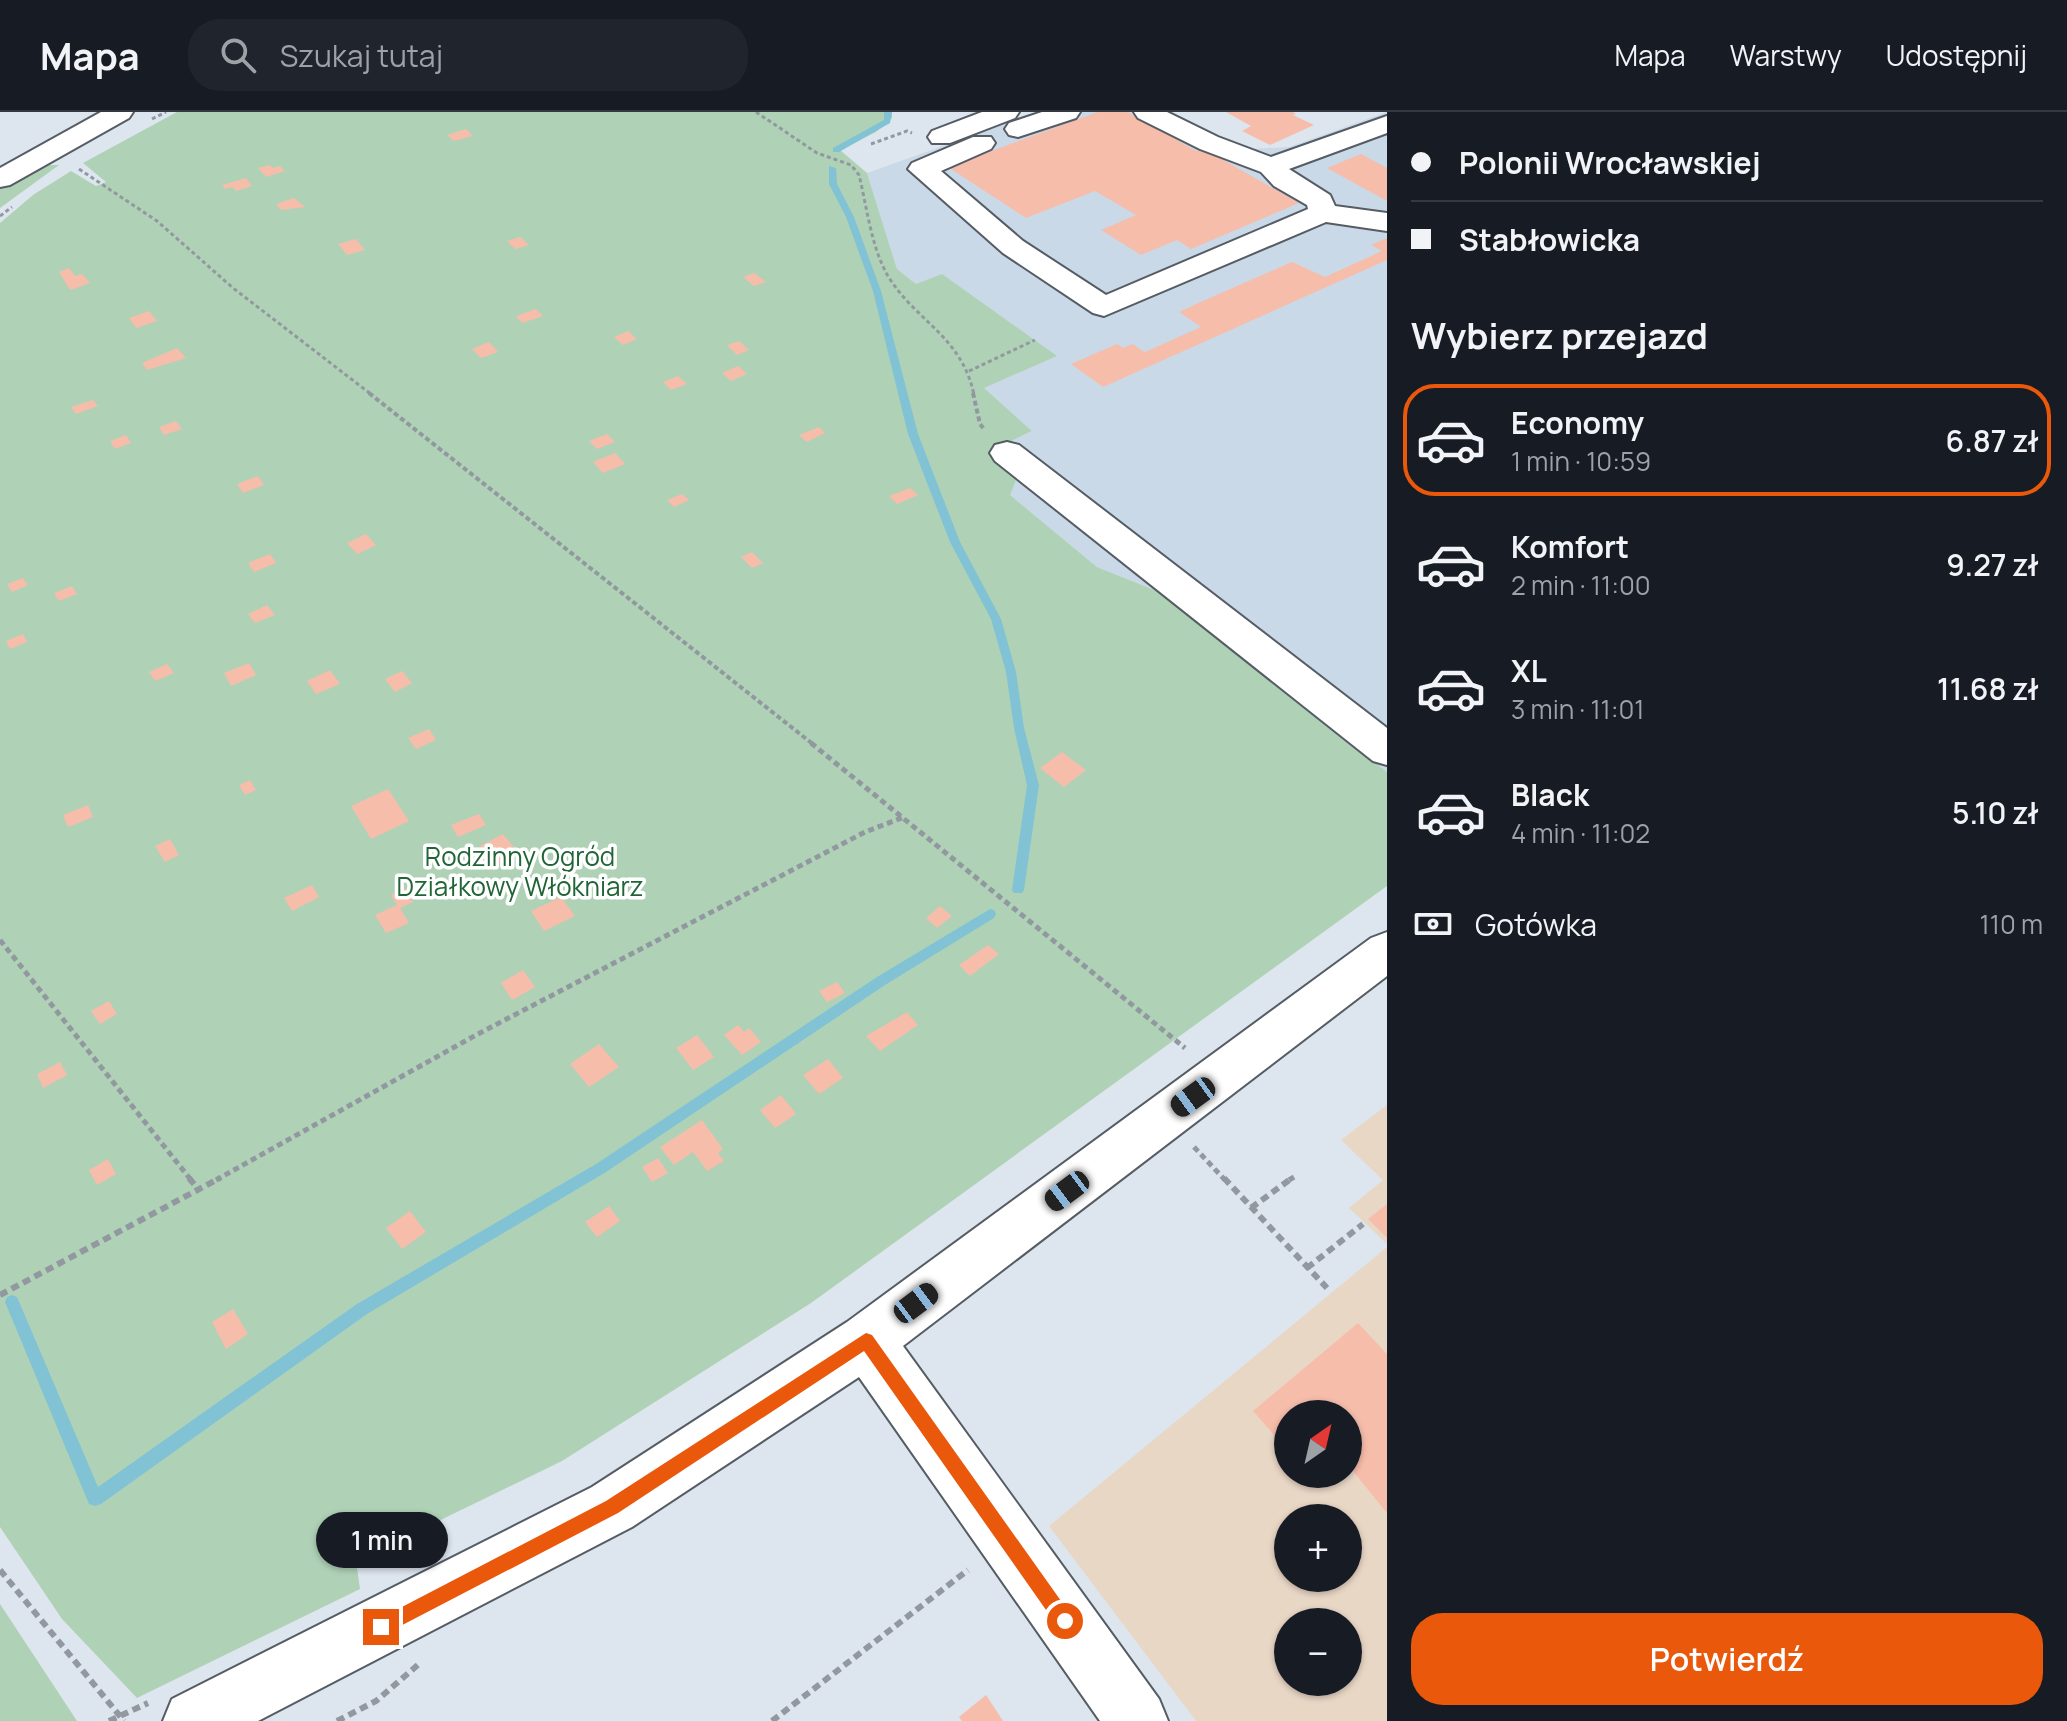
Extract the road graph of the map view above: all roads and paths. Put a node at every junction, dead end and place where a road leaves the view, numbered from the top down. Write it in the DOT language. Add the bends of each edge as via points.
graph roads {
  1 [pos="120,112"];
  2 [pos="756,112"];
  3 [pos="1067,112"];
  4 [pos="1147,112"];
  5 [pos="1012,121"];
  6 [pos="1387,124"];
  7 [pos="932,141"];
  8 [pos="982,143"];
  9 [pos="871,144"];
  10 [pos="40,154"];
  11 [pos="1271,166"];
  12 [pos="0,179"];
  13 [pos="1323,213"];
  14 [pos="1387,222"];
  15 [pos="1035,340"];
  16 [pos="969,371"];
  17 [pos="1007,453"];
  18 [pos="1387,750"];
  19 [pos="904,817"];
  20 [pos="0,940"];
  21 [pos="1383,962"];
  22 [pos="1218,1079"];
  23 [pos="1185,1138"];
  24 [pos="1294,1177"];
  25 [pos="198,1189"];
  26 [pos="1251,1208"];
  27 [pos="1363,1224"];
  28 [pos="1307,1268"];
  29 [pos="1327,1288"];
  30 [pos="0,1295"];
  31 [pos="866,1341"];
  32 [pos="1007,1540"];
  33 [pos="1,1576"];
  34 [pos="122,1718"];
  35 [pos="109,1721"];
  36 [pos="194,1721"];
  37 [pos="772,1721"];
  38 [pos="1137,1721"];
  1 -- 10 [label="street"];
  2 -- 16 [label="path" via="817,153 851,165 859,175 889,278"];
  3 -- 5 [label="street"];
  4 -- 11 [label="street"];
  5 -- 7 [label="street"];
  6 -- 11 [label="street"];
  7 -- 9 [label="path" via="907,131"];
  8 -- 13 [label="street" via="922,169 1013,247 1104,307"];
  10 -- 12 [label="street"];
  10 -- 19 [label="path" via="86,172 128,199 233,288"];
  11 -- 13 [label="street" via="1320,201"];
  13 -- 14 [label="street"];
  15 -- 16 [label="path"];
  16 -- 17 [label="path" via="980,424"];
  17 -- 18 [label="street"];
  19 -- 22 [label="path" via="1177,1039"];
  19 -- 25 [label="path" via="865,832 476,1035"];
  20 -- 25 [label="path"];
  21 -- 22 [label="street"];
  22 -- 31 [label="street"];
  23 -- 26 [label="path"];
  24 -- 26 [label="path"];
  25 -- 30 [label="path"];
  26 -- 28 [label="path"];
  27 -- 28 [label="path"];
  28 -- 29 [label="path"];
  31 -- 32 [label="street"];
  31 -- 36 [label="street" via="612,1507"];
  32 -- 37 [label="path"];
  32 -- 38 [label="street"];
  33 -- 34 [label="path"];
  34 -- 35 [label="path"];
}
